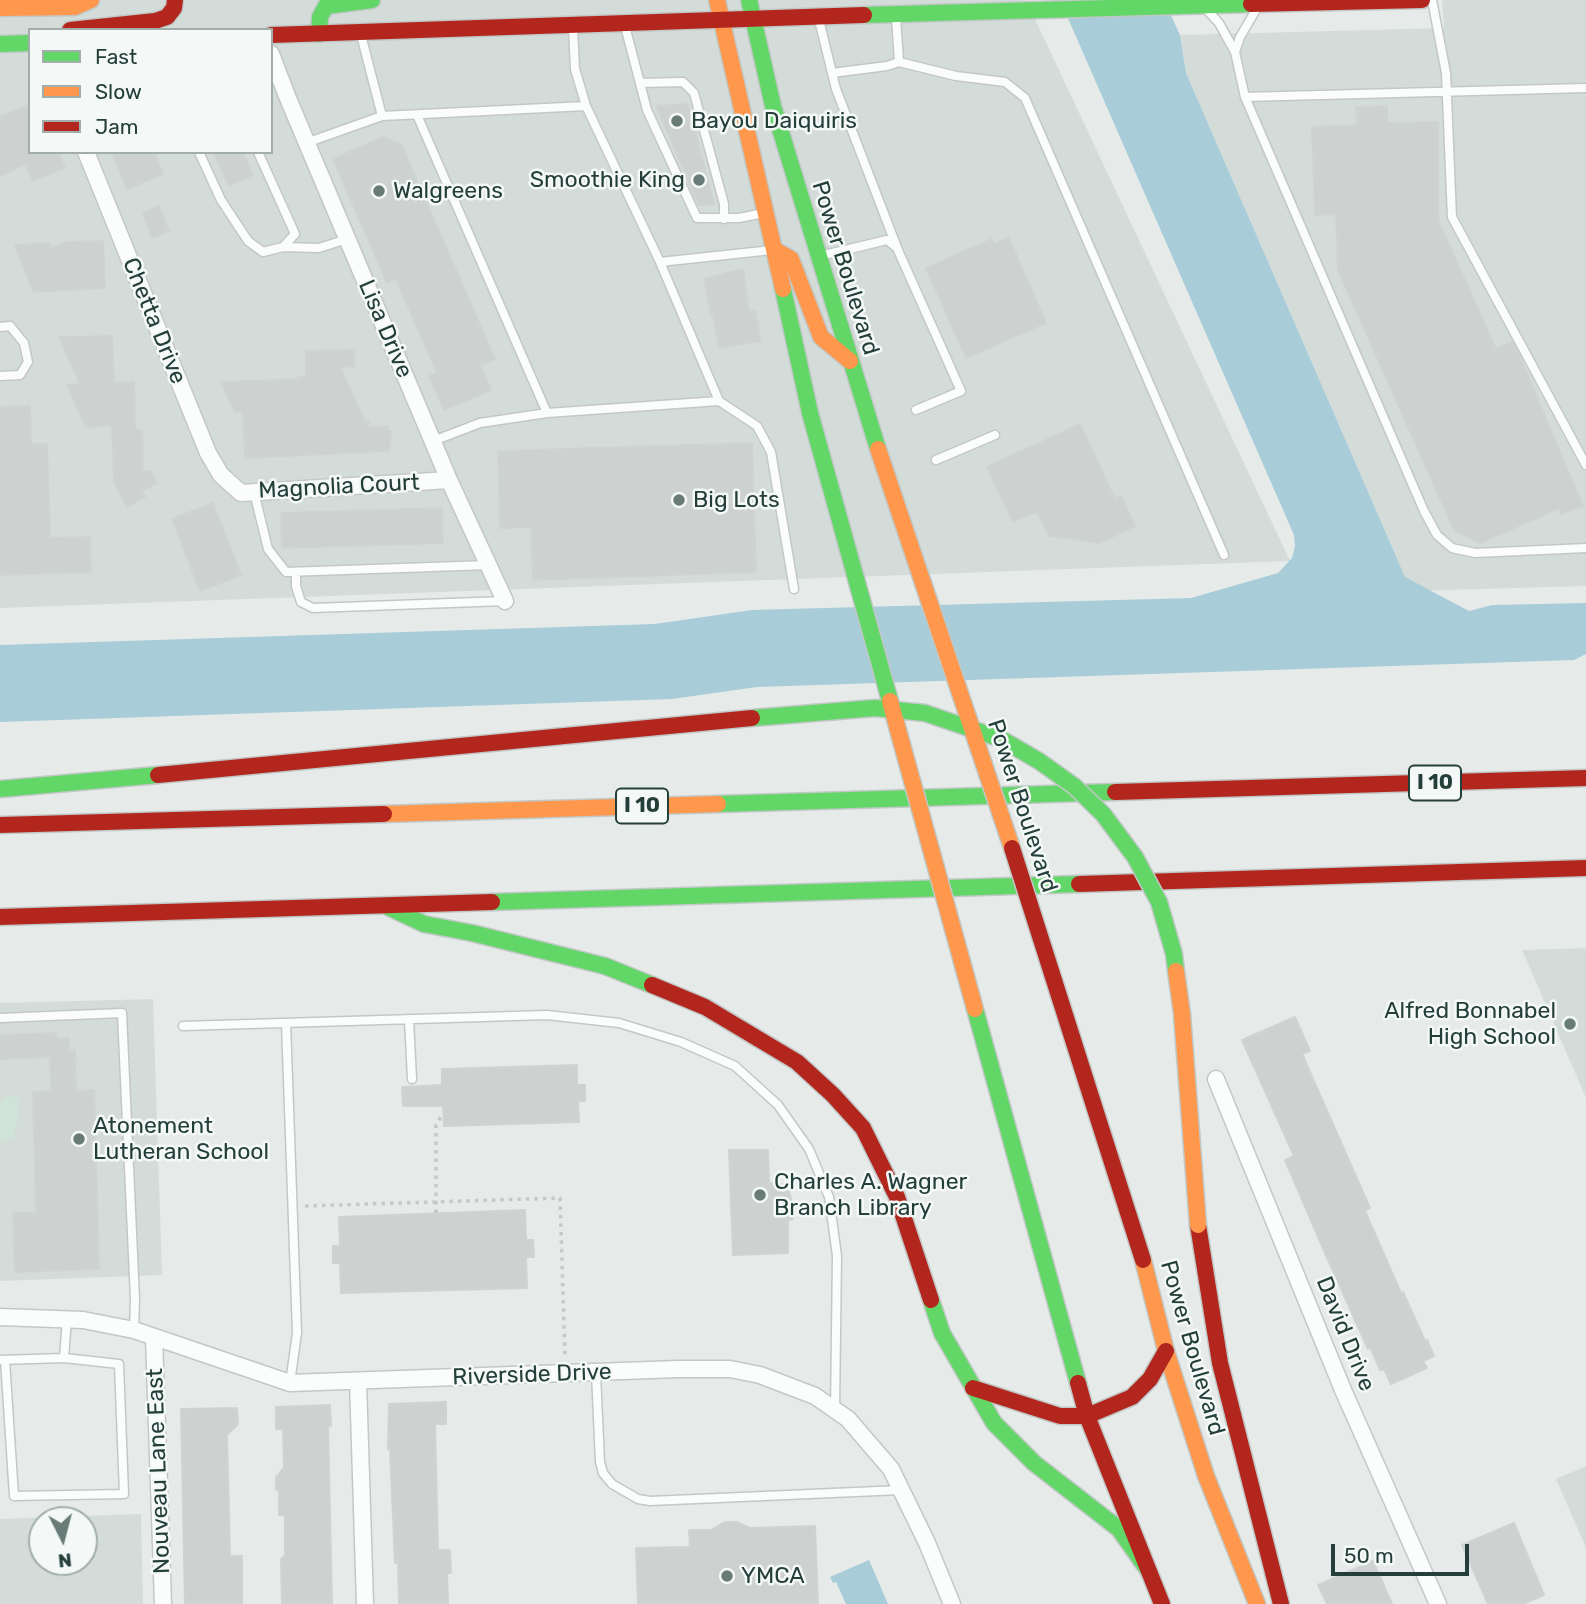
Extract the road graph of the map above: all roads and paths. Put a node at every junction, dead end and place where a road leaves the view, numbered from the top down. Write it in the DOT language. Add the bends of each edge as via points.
graph roads {
  1 [pos="91,0"];
  2 [pos="175,0"];
  3 [pos="372,0"];
  4 [pos="717,0"];
  5 [pos="749,0"];
  6 [pos="1422,0"];
  7 [pos="1432,0"];
  8 [pos="1266,2"];
  9 [pos="1195,6"];
  10 [pos="0,8"];
  11 [pos="896,14"];
  12 [pos="818,17"];
  13 [pos="752,19"];
  14 [pos="720,20"];
  15 [pos="624,23"];
  16 [pos="573,25"];
  17 [pos="88,28"];
  18 [pos="360,32"];
  19 [pos="319,34"];
  20 [pos="273,35"];
  21 [pos="28,43"];
  22 [pos="0,44"];
  23 [pos="1235,51"];
  24 [pos="273,59"];
  25 [pos="899,62"];
  26 [pos="832,73"];
  27 [pos="640,83"];
  28 [pos="1586,88"];
  29 [pos="1447,92"];
  30 [pos="1245,97"];
  31 [pos="586,106"];
  32 [pos="417,115"];
  33 [pos="382,116"];
  34 [pos="306,143"];
  35 [pos="87,154"];
  36 [pos="200,154"];
  37 [pos="259,154"];
  38 [pos="767,212"];
  39 [pos="724,219"];
  40 [pos="347,239"];
  41 [pos="283,247"];
  42 [pos="897,248"];
  43 [pos="775,250"];
  44 [pos="818,257"];
  45 [pos="660,262"];
  46 [pos="0,327"];
  47 [pos="850,361"];
  48 [pos="0,376"];
  49 [pos="719,401"];
  50 [pos="916,410"];
  51 [pos="547,412"];
  52 [pos="995,435"];
  53 [pos="433,441"];
  54 [pos="936,460"];
  55 [pos="1586,465"];
  56 [pos="449,480"];
  57 [pos="232,484"];
  58 [pos="254,492"];
  59 [pos="1586,548"];
  60 [pos="1224,555"];
  61 [pos="489,565"];
  62 [pos="296,573"];
  63 [pos="794,589"];
  64 [pos="505,601"];
  65 [pos="1586,778"];
  66 [pos="0,789"];
  67 [pos="0,825"];
  68 [pos="1586,868"];
  69 [pos="382,905"];
  70 [pos="0,917"];
  71 [pos="0,1018"];
  72 [pos="409,1019"];
  73 [pos="286,1023"];
  74 [pos="183,1026"];
  75 [pos="412,1079"];
  76 [pos="1216,1079"];
  77 [pos="443,1113"];
  78 [pos="438,1201"];
  79 [pos="293,1206"];
  80 [pos="436,1213"];
  81 [pos="0,1317"];
  82 [pos="67,1319"];
  83 [pos="134,1330"];
  84 [pos="154,1337"];
  85 [pos="1166,1350"];
  86 [pos="565,1357"];
  87 [pos="64,1358"];
  88 [pos="3,1360"];
  89 [pos="596,1373"];
  90 [pos="358,1381"];
  91 [pos="290,1383"];
  92 [pos="973,1388"];
  93 [pos="835,1410"];
  94 [pos="1087,1416"];
  95 [pos="901,1490"];
  96 [pos="1148,1570"];
  97 [pos="163,1604"];
  98 [pos="365,1604"];
  99 [pos="952,1604"];
  100 [pos="1161,1604"];
  101 [pos="1257,1604"];
  102 [pos="1281,1604"];
  103 [pos="1438,1604"];
  1 -- 10 [label="main road" via="75,6"];
  2 -- 17 [label="main road" via="167,17 155,21"];
  3 -- 19 [label="main road" via="326,6"];
  4 -- 14 [label="main road"];
  5 -- 13 [label="main road"];
  6 -- 8 [label="main road"];
  7 -- 29 [label="lane"];
  8 -- 9 [label="main road"];
  8 -- 23 [label="lane"];
  9 -- 11 [label="main road"];
  9 -- 23 [label="lane" via="1219,23"];
  11 -- 12 [label="main road"];
  11 -- 25 [label="lane"];
  12 -- 13 [label="main road"];
  12 -- 26 [label="lane"];
  13 -- 14 [label="main road"];
  13 -- 44 [label="main road, Power Boulevard"];
  14 -- 15 [label="main road"];
  14 -- 38 [label="main road"];
  15 -- 16 [label="main road"];
  15 -- 27 [label="lane"];
  16 -- 18 [label="main road"];
  16 -- 31 [label="lane" via="575,69"];
  18 -- 19 [label="main road"];
  18 -- 33 [label="lane"];
  19 -- 20 [label="main road"];
  21 -- 22 [label="main road"];
  23 -- 30 [label="lane"];
  24 -- 34 [label="street, Lisa Drive"];
  25 -- 26 [label="lane"];
  25 -- 60 [label="lane" via="1005,82 1025,98"];
  26 -- 42 [label="lane"];
  27 -- 39 [label="lane" via="647,110 697,218"];
  27 -- 39 [label="lane" via="683,82 694,93"];
  28 -- 29 [label="lane"];
  29 -- 30 [label="lane"];
  29 -- 55 [label="lane" via="1452,217"];
  30 -- 59 [label="lane" via="1437,535 1452,548 1475,552"];
  31 -- 32 [label="lane"];
  31 -- 45 [label="lane"];
  32 -- 33 [label="lane"];
  32 -- 51 [label="lane"];
  33 -- 34 [label="lane"];
  34 -- 40 [label="street, Lisa Drive"];
  35 -- 57 [label="street, Chetta Drive" via="208,453"];
  36 -- 41 [label="lane" via="221,200 248,241 263,251"];
  37 -- 41 [label="lane" via="295,234"];
  38 -- 39 [label="lane"];
  38 -- 43 [label="main road"];
  40 -- 41 [label="lane" via="319,248"];
  40 -- 53 [label="street, Lisa Drive"];
  42 -- 44 [label="lane" via="887,240"];
  42 -- 50 [label="lane" via="961,391"];
  43 -- 45 [label="lane"];
  43 -- 47 [label="main road" via="791,259 821,337"];
  43 -- 94 [label="main road, bridge" via="810,413"];
  44 -- 47 [label="main road, Power Boulevard"];
  45 -- 49 [label="lane"];
  46 -- 48 [label="lane" via="10,327 24,343 28,362 20,375"];
  47 -- 85 [label="main road, Power Boulevard, bridge" via="1040,933 1143,1260"];
  49 -- 51 [label="lane"];
  49 -- 63 [label="lane" via="757,426 771,452"];
  51 -- 53 [label="lane" via="480,423"];
  52 -- 54 [label="lane"];
  53 -- 56 [label="street, Lisa Drive"];
  56 -- 58 [label="street, Magnolia Court"];
  56 -- 61 [label="street, Lisa Drive"];
  57 -- 58 [label="street, Magnolia Court" via="241,493"];
  58 -- 62 [label="lane" via="268,549 286,572"];
  61 -- 62 [label="lane"];
  61 -- 64 [label="street, Lisa Drive"];
  62 -- 64 [label="lane" via="301,602 313,608"];
  65 -- 67 [label="main road, I 10"];
  66 -- 102 [label="main road, bridge" via="845,709 925,713 1001,739 1039,761 1103,814 1135,857 1159,902 1174,954 1198,1225 1220,1363"];
  68 -- 69 [label="main road"];
  69 -- 70 [label="main road"];
  69 -- 92 [label="main road" via="424,924 605,966 705,1007 797,1062 863,1128 897,1197 942,1333"];
  71 -- 83 [label="lane" via="122,1013"];
  72 -- 73 [label="lane"];
  72 -- 75 [label="lane"];
  72 -- 93 [label="lane" via="547,1015 619,1023 681,1042 735,1066 778,1105 810,1149 829,1197 837,1256"];
  73 -- 74 [label="lane"];
  73 -- 79 [label="lane"];
  76 -- 103 [label="street, David Drive" via="1343,1390"];
  77 -- 78 [label="path" via="436,1125"];
  78 -- 79 [label="path"];
  78 -- 80 [label="path"];
  78 -- 86 [label="path" via="560,1198"];
  79 -- 91 [label="lane" via="297,1334"];
  81 -- 82 [label="street, Riverside Drive"];
  82 -- 83 [label="street, Riverside Drive"];
  82 -- 87 [label="lane"];
  83 -- 84 [label="street, Riverside Drive"];
  84 -- 91 [label="street, Riverside Drive"];
  84 -- 97 [label="street, Nouveau Lane East"];
  85 -- 94 [label="main road" via="1150,1379 1132,1396"];
  85 -- 101 [label="main road, Power Boulevard" via="1206,1476"];
  87 -- 88 [label="lane"];
  87 -- 88 [label="lane" via="119,1364 124,1494 14,1496"];
  89 -- 90 [label="street, Riverside Drive"];
  89 -- 93 [label="street, Riverside Drive" via="730,1369 791,1386"];
  89 -- 95 [label="lane" via="603,1473 611,1484 638,1499"];
  90 -- 91 [label="street, Riverside Drive"];
  90 -- 98 [label="street"];
  92 -- 94 [label="main road" via="1060,1416"];
  92 -- 96 [label="main road" via="994,1423 1034,1463 1119,1529"];
  93 -- 95 [label="street, Riverside Drive" via="891,1469"];
  94 -- 96 [label="main road"];
  95 -- 99 [label="street, Riverside Drive"];
  96 -- 100 [label="main road"];
}
